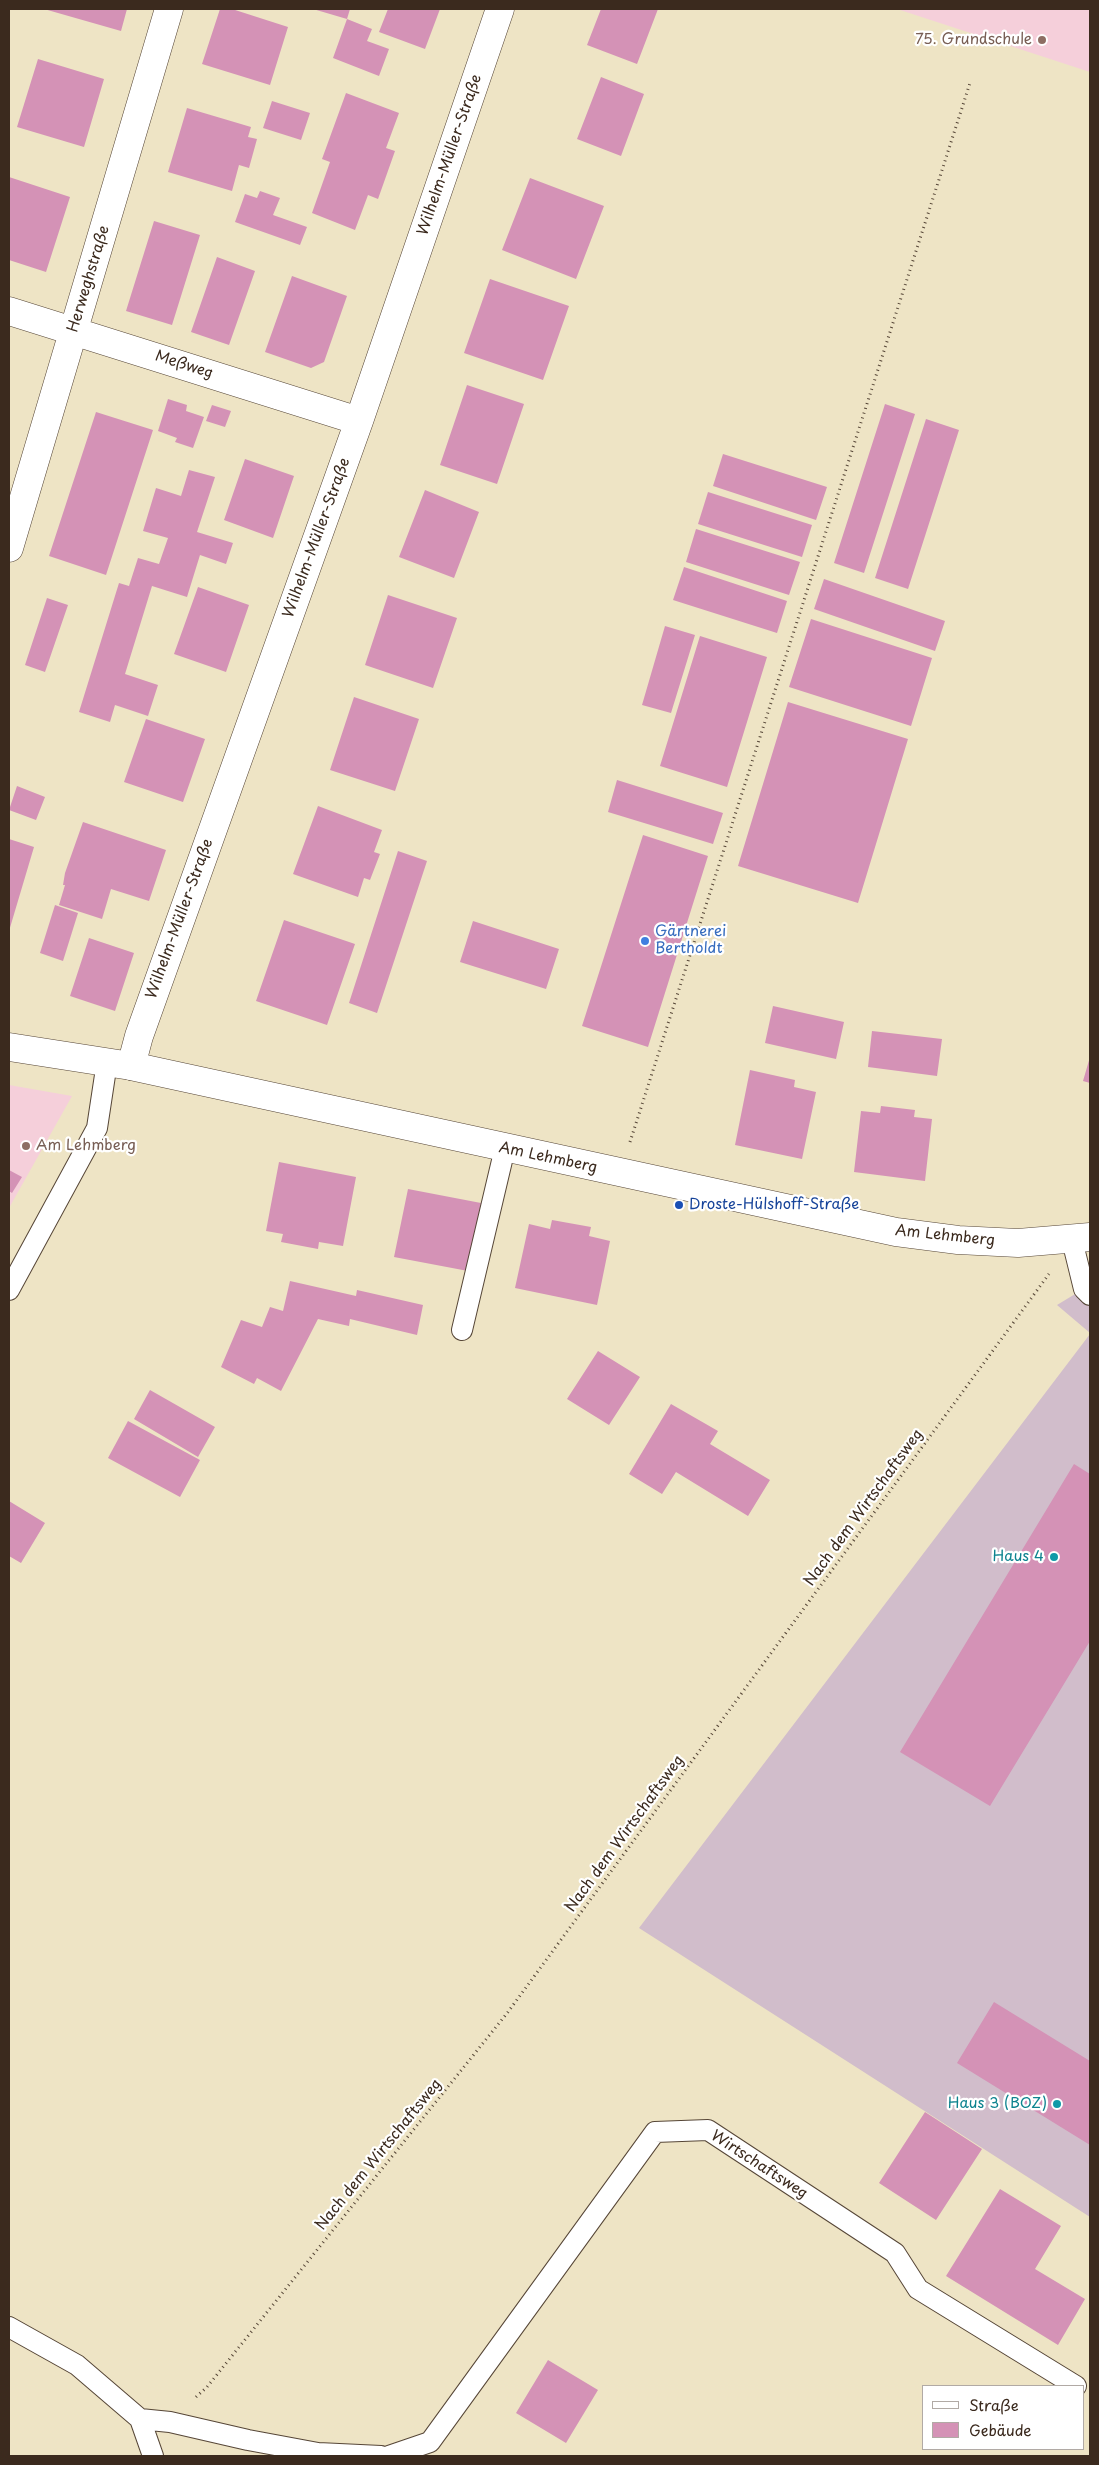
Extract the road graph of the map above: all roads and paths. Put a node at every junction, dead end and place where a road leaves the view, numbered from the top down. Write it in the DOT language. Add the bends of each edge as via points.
graph roads {
  1 [pos="169,9"];
  2 [pos="500,9"];
  3 [pos="970,83"];
  4 [pos="9,311"];
  5 [pos="74,330"];
  6 [pos="359,421"];
  7 [pos="9,548"];
  8 [pos="9,1046"];
  9 [pos="119,1064"];
  10 [pos="505,1148"];
  11 [pos="620,1173"];
  12 [pos="1081,1239"];
  13 [pos="9,1290"];
  14 [pos="1090,1295"];
  15 [pos="462,1330"];
  16 [pos="9,2327"];
  17 [pos="1074,2385"];
  18 [pos="140,2419"];
  19 [pos="170,2422"];
  20 [pos="153,2456"];
  21 [pos="381,2456"];
  22 [pos="389,2456"];
  1 -- 5 [label="street, Herweghstraße"];
  2 -- 6 [label="street, Wilhelm-Müller-Straße"];
  3 -- 11 [label="path"];
  4 -- 5 [label="street, Meßweg"];
  5 -- 6 [label="street, Meßweg"];
  5 -- 7 [label="street, Herweghstraße"];
  6 -- 9 [label="street, Wilhelm-Müller-Straße" via="139,1036"];
  8 -- 9 [label="street, Am Lehmberg"];
  9 -- 10 [label="street, Am Lehmberg"];
  9 -- 13 [label="lane" via="96,1128"];
  10 -- 11 [label="street, Am Lehmberg"];
  10 -- 15 [label="lane"];
  11 -- 12 [label="street, Am Lehmberg" via="896,1232 1018,1243"];
  12 -- 14 [label="lane" via="1084,1289"];
  12 -- 19 [label="path, Nach dem Wirtschaftsweg" via="1028,1304 508,2012 207,2387"];
  16 -- 18 [label="lane" via="77,2365"];
  17 -- 22 [label="lane, Wirtschaftsweg" via="918,2289 895,2253 708,2130 655,2132 430,2442"];
  18 -- 19 [label="lane"];
  18 -- 20 [label="lane"];
  19 -- 21 [label="lane" via="318,2453"];
}
